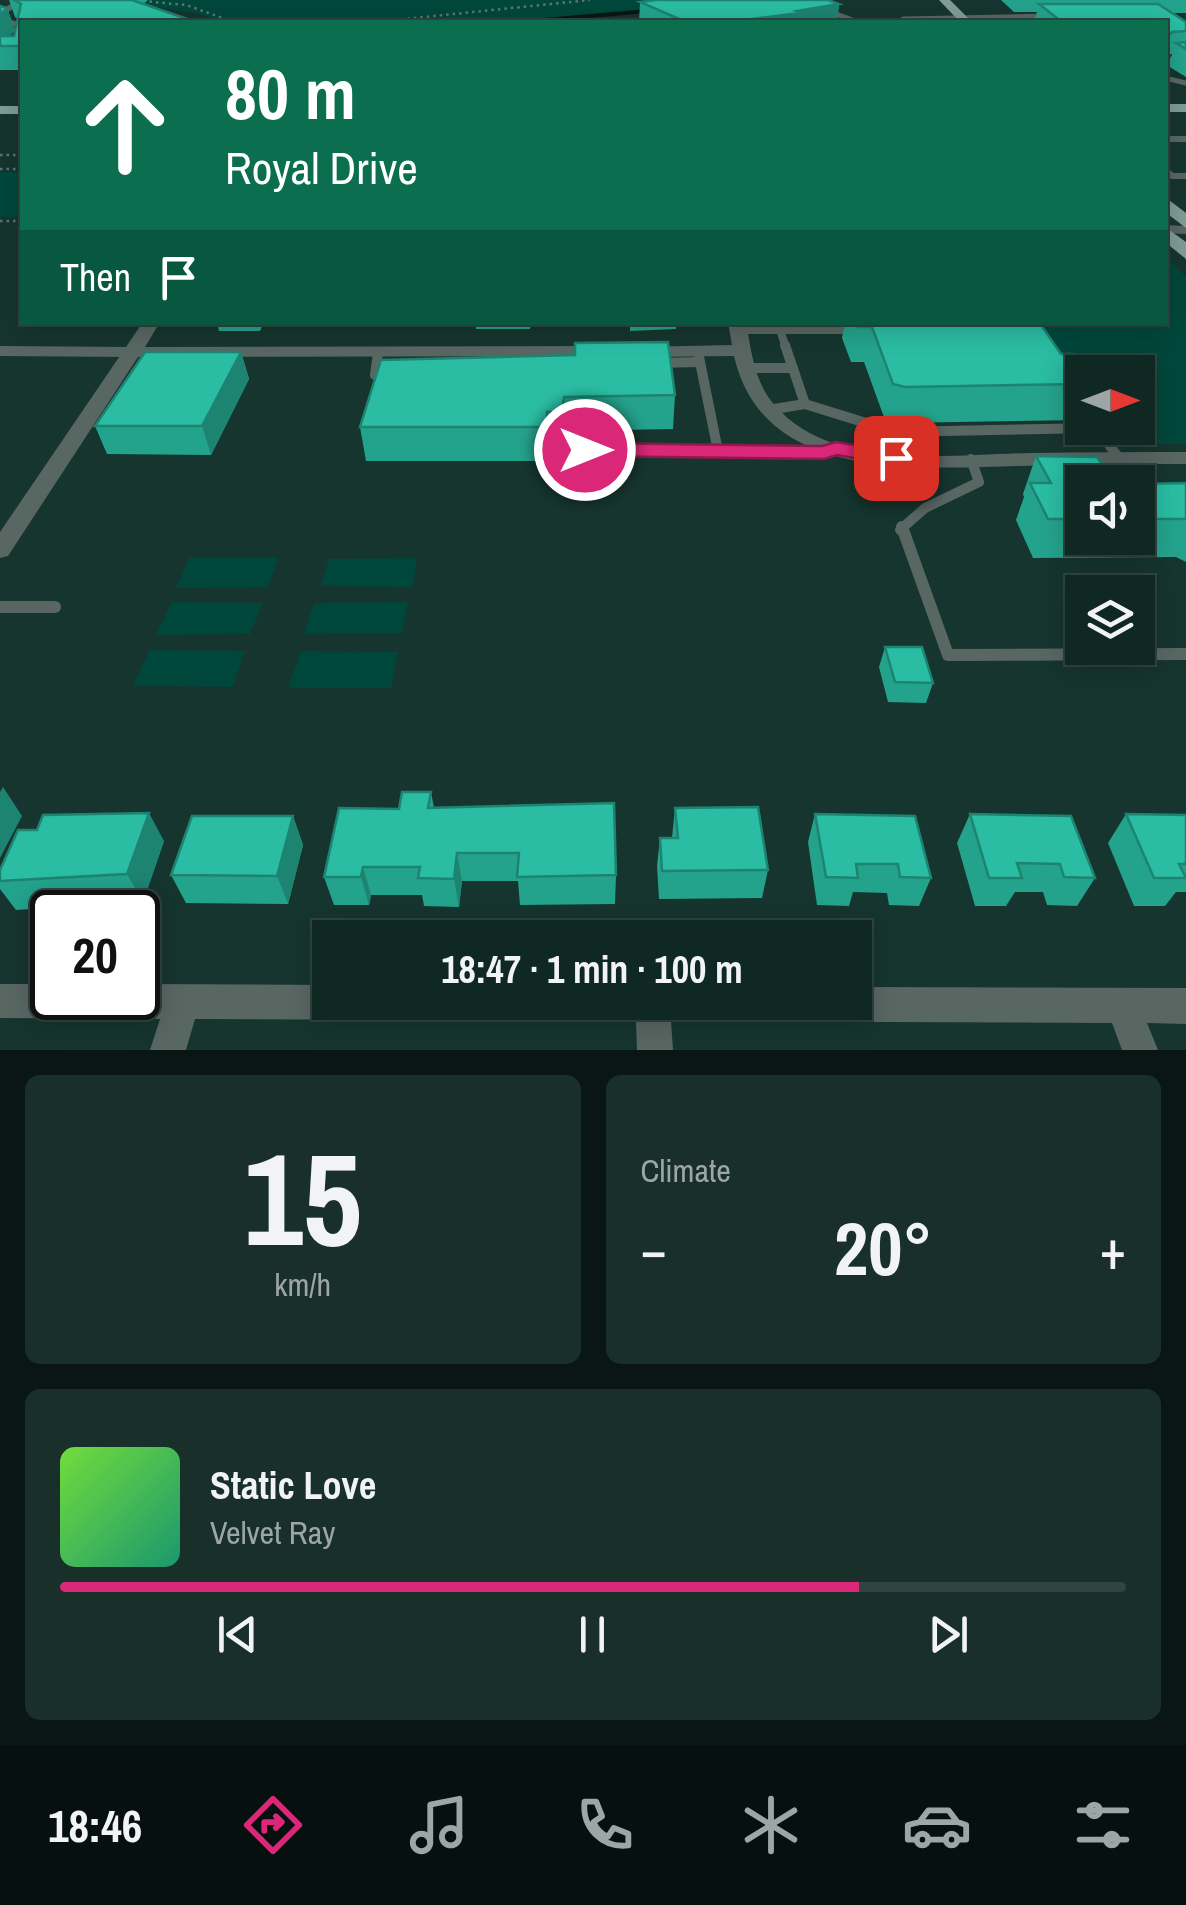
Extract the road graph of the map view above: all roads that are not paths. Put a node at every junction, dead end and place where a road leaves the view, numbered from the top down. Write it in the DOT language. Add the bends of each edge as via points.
graph roads {
  1 [pos="11,0"];
  2 [pos="24,0"];
  3 [pos="798,0"];
  4 [pos="927,0"];
  5 [pos="944,0"];
  6 [pos="0,6"];
  7 [pos="1002,16"];
  8 [pos="1057,16"];
  9 [pos="0,17"];
  10 [pos="953,18"];
  11 [pos="853,20"];
  12 [pos="898,20"];
  13 [pos="1006,20"];
  14 [pos="20,31"];
  15 [pos="14,37"];
  16 [pos="1168,205"];
  17 [pos="1186,226"];
  18 [pos="1168,233"];
  19 [pos="1186,253"];
  20 [pos="150,325"];
  21 [pos="780,330"];
  22 [pos="857,330"];
  23 [pos="741,343"];
  24 [pos="0,351"];
  25 [pos="132,352"];
  26 [pos="378,353"];
  27 [pos="699,357"];
  28 [pos="540,358"];
  29 [pos="600,363"];
  30 [pos="640,363"];
  31 [pos="525,364"];
  32 [pos="792,368"];
  33 [pos="404,378"];
  34 [pos="805,404"];
  35 [pos="768,410"];
  36 [pos="1065,429"];
  37 [pos="895,432"];
  38 [pos="1110,445"];
  39 [pos="836,448"];
  40 [pos="585,450"];
  41 [pos="718,451"];
  42 [pos="901,458"];
  43 [pos="1119,458"];
  44 [pos="1186,458"];
  45 [pos="971,459"];
  46 [pos="0,550"];
  47 [pos="55,606"];
  48 [pos="0,607"];
  49 [pos="1186,654"];
  50 [pos="0,1001"];
  51 [pos="183,1002"];
  52 [pos="312,1003"];
  53 [pos="872,1006"];
  54 [pos="1186,1006"];
  55 [pos="1123,1007"];
  56 [pos="654,1020"];
  57 [pos="168,1050"];
  58 [pos="655,1050"];
  59 [pos="1140,1050"];
  1 -- 6 [label="street"];
  2 -- 9 [label="street"];
  3 -- 11 [label="lane"];
  4 -- 10 [label="main road"];
  5 -- 10 [label="main road"];
  7 -- 8 [label="lane"];
  7 -- 10 [label="lane"];
  7 -- 13 [label="lane"];
  10 -- 12 [label="lane"];
  14 -- 15 [label="lane"];
  16 -- 17 [label="main road"];
  18 -- 19 [label="main road"];
  20 -- 25 [label="street"];
  21 -- 22 [label="lane"];
  21 -- 23 [label="lane"];
  21 -- 32 [label="lane"];
  23 -- 27 [label="street"];
  23 -- 32 [label="lane"];
  23 -- 35 [label="street" via="755,392"];
  24 -- 25 [label="lane"];
  25 -- 26 [label="street"];
  25 -- 46 [label="street"];
  26 -- 28 [label="street" via="441,361"];
  26 -- 33 [label="lane" via="374,375"];
  27 -- 28 [label="street"];
  27 -- 30 [label="lane"];
  27 -- 41 [label="lane"];
  28 -- 29 [label="lane"];
  28 -- 31 [label="lane"];
  32 -- 34 [label="lane"];
  34 -- 35 [label="lane"];
  34 -- 37 [label="lane"];
  35 -- 39 [label="street"];
  36 -- 37 [label="lane"];
  37 -- 42 [label="lane"];
  38 -- 43 [label="lane"];
  39 -- 41 [label="lane"];
  39 -- 42 [label="street"];
  40 -- 41 [label="lane"];
  42 -- 45 [label="street"];
  43 -- 44 [label="street"];
  43 -- 45 [label="street"];
  45 -- 49 [label="lane" via="978,482 925,508 900,529 948,655"];
  47 -- 48 [label="lane"];
  50 -- 51 [label="street"];
  51 -- 52 [label="street"];
  51 -- 57 [label="street"];
  53 -- 55 [label="street"];
  54 -- 55 [label="street"];
  55 -- 59 [label="street"];
  56 -- 58 [label="street"];
}
